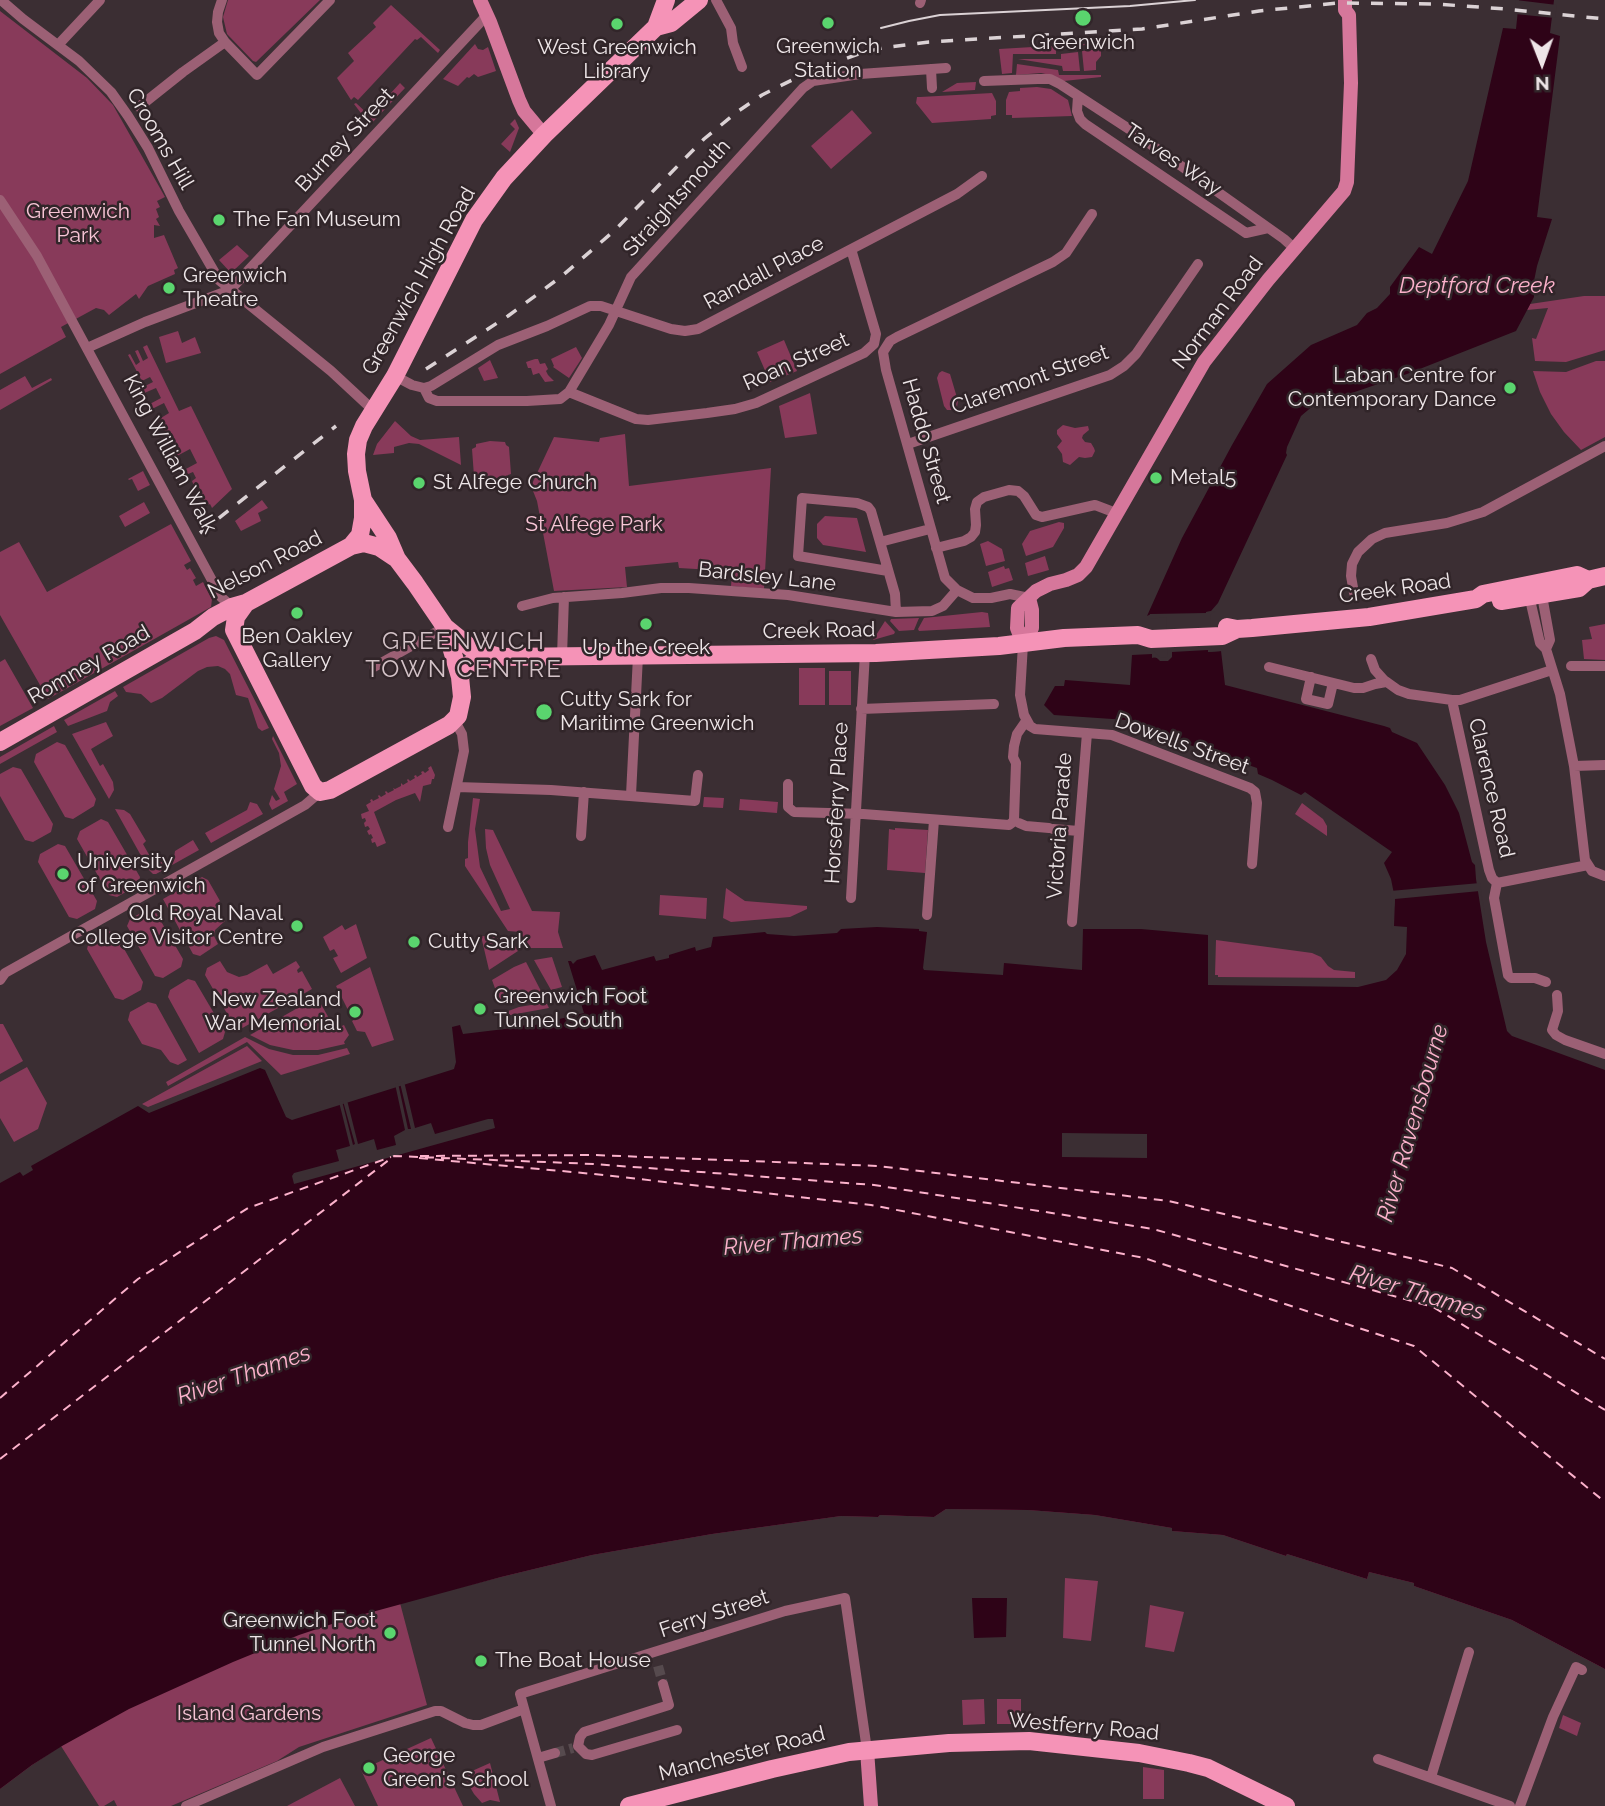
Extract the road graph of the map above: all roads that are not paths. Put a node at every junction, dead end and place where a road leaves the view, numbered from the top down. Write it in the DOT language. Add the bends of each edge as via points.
graph roads {
  1 [pos="1,0"];
  2 [pos="100,0"];
  3 [pos="222,0"];
  4 [pos="330,0"];
  5 [pos="480,0"];
  6 [pos="677,0"];
  7 [pos="699,0"];
  8 [pos="716,0"];
  9 [pos="1345,0"];
  10 [pos="1354,0"];
  11 [pos="661,14"];
  12 [pos="487,15"];
  13 [pos="1349,15"];
  14 [pos="225,42"];
  15 [pos="58,45"];
  16 [pos="742,67"];
  17 [pos="946,68"];
  18 [pos="931,69"];
  19 [pos="984,81"];
  20 [pos="932,88"];
  21 [pos="1078,96"];
  22 [pos="139,107"];
  23 [pos="544,135"];
  24 [pos="982,176"];
  25 [pos="0,200"];
  26 [pos="1092,214"];
  27 [pos="1268,228"];
  28 [pos="1294,248"];
  29 [pos="851,249"];
  30 [pos="1198,264"];
  31 [pos="230,290"];
  32 [pos="616,311"];
  33 [pos="875,327"];
  34 [pos="87,348"];
  35 [pos="884,363"];
  36 [pos="395,376"];
  37 [pos="424,388"];
  38 [pos="569,392"];
  39 [pos="373,410"];
  40 [pos="908,444"];
  41 [pos="1605,446"];
  42 [pos="363,500"];
  43 [pos="1116,513"];
  44 [pos="930,529"];
  45 [pos="880,542"];
  46 [pos="351,546"];
  47 [pos="936,548"];
  48 [pos="397,559"];
  49 [pos="888,571"];
  50 [pos="1596,578"];
  51 [pos="957,590"];
  52 [pos="1534,590"];
  53 [pos="1354,593"];
  54 [pos="568,597"];
  55 [pos="1029,598"];
  56 [pos="239,605"];
  57 [pos="522,606"];
  58 [pos="896,612"];
  59 [pos="201,627"];
  60 [pos="445,627"];
  61 [pos="234,630"];
  62 [pos="1023,644"];
  63 [pos="865,653"];
  64 [pos="562,656"];
  65 [pos="638,656"];
  66 [pos="500,657"];
  67 [pos="1371,659"];
  68 [pos="1572,666"];
  69 [pos="1605,666"];
  70 [pos="374,667"];
  71 [pos="1269,667"];
  72 [pos="1552,670"];
  73 [pos="460,677"];
  74 [pos="1311,677"];
  75 [pos="1386,682"];
  76 [pos="1333,683"];
  77 [pos="1452,700"];
  78 [pos="993,704"];
  79 [pos="862,709"];
  80 [pos="455,721"];
  81 [pos="1026,721"];
  82 [pos="1087,733"];
  83 [pos="0,742"];
  84 [pos="1605,765"];
  85 [pos="1574,766"];
  86 [pos="698,775"];
  87 [pos="788,784"];
  88 [pos="457,787"];
  89 [pos="320,792"];
  90 [pos="584,792"];
  91 [pos="631,795"];
  92 [pos="856,814"];
  93 [pos="934,820"];
  94 [pos="1015,823"];
  95 [pos="448,827"];
  96 [pos="1079,831"];
  97 [pos="581,836"];
  98 [pos="1252,864"];
  99 [pos="1588,865"];
  100 [pos="1605,876"];
  101 [pos="1497,883"];
  102 [pos="851,898"];
  103 [pos="927,915"];
  104 [pos="1072,922"];
  105 [pos="0,980"];
  106 [pos="1546,982"];
  107 [pos="1557,995"];
  108 [pos="1605,1054"];
  109 [pos="1469,1652"];
  110 [pos="654,1653"];
  111 [pos="658,1666"];
  112 [pos="1583,1670"];
  113 [pos="663,1684"];
  114 [pos="524,1709"];
  115 [pos="677,1730"];
  116 [pos="867,1750"];
  117 [pos="555,1753"];
  118 [pos="538,1758"];
  119 [pos="1378,1759"];
  120 [pos="1431,1777"];
  121 [pos="1480,1801"];
  122 [pos="187,1806"];
  123 [pos="551,1806"];
  124 [pos="629,1806"];
  125 [pos="871,1806"];
  126 [pos="1286,1806"];
  127 [pos="1510,1806"];
  128 [pos="1520,1806"];
  1 -- 15 [label="street, Crooms Hill"];
  2 -- 15 [label="street"];
  3 -- 14 [label="street" via="217,22"];
  4 -- 14 [label="street" via="257,75"];
  5 -- 12 [label="main road"];
  6 -- 11 [label="main road, Greenwich High Road"];
  7 -- 11 [label="main road, Greenwich High Road" via="671,23"];
  8 -- 16 [label="street" via="731,28"];
  9 -- 13 [label="main road, Norman Road"];
  10 -- 13 [label="main road, Norman Road"];
  11 -- 23 [label="main road, Greenwich High Road"];
  12 -- 23 [label="main road" via="524,111"];
  12 -- 31 [label="street, Burney Street"];
  13 -- 28 [label="main road, Norman Road" via="1347,183"];
  14 -- 22 [label="street"];
  15 -- 31 [label="street, Crooms Hill" via="93,73 128,116 210,267"];
  17 -- 18 [label="street, Straightsmouth"];
  18 -- 20 [label="street"];
  18 -- 32 [label="street, Straightsmouth" via="860,74 813,81 803,88 631,277"];
  19 -- 21 [label="street, Tarves Way" via="1050,79"];
  21 -- 27 [label="street, Tarves Way"];
  21 -- 27 [label="street, Tarves Way" via="1077,111 1085,124 1246,233"];
  23 -- 36 [label="main road, Greenwich High Road" via="474,220"];
  24 -- 29 [label="street" via="957,194"];
  25 -- 34 [label="street, King William Walk" via="37,256"];
  26 -- 35 [label="street, Roan Street" via="1066,253 890,341 883,352"];
  27 -- 28 [label="street, Tarves Way"];
  28 -- 43 [label="main road, Norman Road" via="1204,362"];
  29 -- 32 [label="street, Randall Place" via="698,329 671,330"];
  29 -- 33 [label="street, Randall Place"];
  30 -- 40 [label="street, Claremont Street" via="1136,354 1110,375"];
  31 -- 34 [label="street"];
  31 -- 39 [label="street, Crooms Hill"];
  32 -- 37 [label="street" via="601,306 582,309 498,345"];
  32 -- 38 [label="street, Straightsmouth"];
  33 -- 38 [label="street, Roan Street" via="876,339 864,353 735,409 636,419"];
  34 -- 56 [label="street, King William Walk" via="221,597"];
  35 -- 40 [label="street, Haddo Street"];
  36 -- 37 [label="street"];
  36 -- 39 [label="main road, Greenwich High Road"];
  37 -- 38 [label="street" via="429,398 441,402 560,399"];
  39 -- 42 [label="main road, Greenwich High Road" via="356,454"];
  40 -- 44 [label="street, Haddo Street"];
  41 -- 53 [label="street" via="1483,512 1372,539 1352,564"];
  42 -- 46 [label="main road, Nelson Road" via="363,527"];
  42 -- 48 [label="main road"];
  43 -- 47 [label="street" via="1095,505 1042,517 1018,491 1009,490 978,502 971,537"];
  43 -- 55 [label="main road, Norman Road" via="1078,575 1042,588"];
  44 -- 45 [label="street, Haddo Street"];
  44 -- 47 [label="street, Haddo Street"];
  45 -- 49 [label="street"];
  45 -- 49 [label="street" via="868,506 802,498 798,556"];
  46 -- 48 [label="main road, Nelson Road" via="373,544"];
  46 -- 56 [label="main road, Nelson Road"];
  47 -- 51 [label="street, Haddo Street" via="945,578"];
  48 -- 60 [label="main road"];
  49 -- 58 [label="street"];
  50 -- 52 [label="main road, Creek Road" via="1577,575"];
  51 -- 55 [label="street" via="982,599 1010,594"];
  51 -- 58 [label="street, Bardsley Lane" via="938,610"];
  52 -- 62 [label="main road, Creek Road" via="1483,594 1476,599 1369,617"];
  52 -- 72 [label="street" via="1550,640 1546,649"];
  54 -- 57 [label="street, Bardsley Lane"];
  54 -- 58 [label="street, Bardsley Lane" via="689,588 788,595"];
  54 -- 64 [label="street"];
  55 -- 62 [label="main road" via="1018,608 1017,628"];
  56 -- 59 [label="main road, Nelson Road"];
  56 -- 61 [label="main road"];
  59 -- 61 [label="main road" via="221,625"];
  59 -- 83 [label="main road, Romney Road"];
  60 -- 66 [label="main road, Creek Road" via="472,649"];
  60 -- 70 [label="street"];
  60 -- 73 [label="main road"];
  61 -- 89 [label="main road"];
  62 -- 63 [label="main road, Creek Road"];
  62 -- 81 [label="street" via="1020,695"];
  63 -- 65 [label="main road, Creek Road"];
  63 -- 79 [label="street, Horseferry Place"];
  64 -- 65 [label="main road, Creek Road"];
  64 -- 66 [label="main road, Creek Road"];
  65 -- 91 [label="street"];
  66 -- 73 [label="main road, Creek Road" via="468,665"];
  67 -- 75 [label="street"];
  68 -- 69 [label="street"];
  71 -- 74 [label="street"];
  72 -- 77 [label="street, Clarence Road"];
  72 -- 85 [label="street"];
  73 -- 80 [label="main road" via="461,706"];
  74 -- 76 [label="street"];
  74 -- 76 [label="street" via="1306,699 1328,704"];
  75 -- 76 [label="street" via="1360,688"];
  75 -- 77 [label="street, Clarence Road" via="1409,694"];
  77 -- 101 [label="street, Clarence Road" via="1489,870"];
  78 -- 79 [label="street, Horseferry Place"];
  79 -- 92 [label="street, Horseferry Place"];
  80 -- 88 [label="street" via="464,751"];
  80 -- 89 [label="main road"];
  81 -- 82 [label="street, Dowells Street" via="1035,729"];
  81 -- 94 [label="street" via="1014,746"];
  82 -- 96 [label="street, Victoria Parade"];
  82 -- 98 [label="street, Dowells Street" via="1112,735 1250,788 1257,803"];
  84 -- 85 [label="street"];
  85 -- 99 [label="street"];
  86 -- 91 [label="street" via="695,801"];
  87 -- 92 [label="street" via="788,807 794,812"];
  88 -- 90 [label="street"];
  88 -- 95 [label="street"];
  89 -- 105 [label="street" via="305,805 5,973"];
  90 -- 91 [label="street"];
  90 -- 97 [label="street"];
  92 -- 93 [label="street"];
  92 -- 102 [label="street, Horseferry Place"];
  93 -- 94 [label="street"];
  93 -- 103 [label="street"];
  94 -- 96 [label="street"];
  96 -- 104 [label="street, Victoria Parade"];
  99 -- 100 [label="street" via="1592,872"];
  99 -- 101 [label="street"];
  101 -- 106 [label="street, Clarence Road" via="1494,898 1508,975"];
  107 -- 108 [label="street" via="1552,1030 1556,1035"];
  109 -- 120 [label="street"];
  110 -- 111 [label="street"];
  110 -- 114 [label="street, Ferry Street" via="520,1694"];
  110 -- 116 [label="street, Ferry Street" via="785,1611 845,1598"];
  112 -- 128 [label="street" via="1576,1667"];
  113 -- 115 [label="street" via="669,1705 584,1732 575,1747 592,1755"];
  114 -- 118 [label="street"];
  114 -- 122 [label="street" via="481,1725 435,1711 323,1747"];
  116 -- 124 [label="main road, Manchester Road"];
  116 -- 125 [label="main road"];
  116 -- 126 [label="main road, Westferry Road" via="1029,1741 1139,1753 1208,1768"];
  117 -- 118 [label="street"];
  118 -- 123 [label="street"];
  119 -- 120 [label="street"];
  120 -- 121 [label="street"];
  121 -- 127 [label="street"];
}
